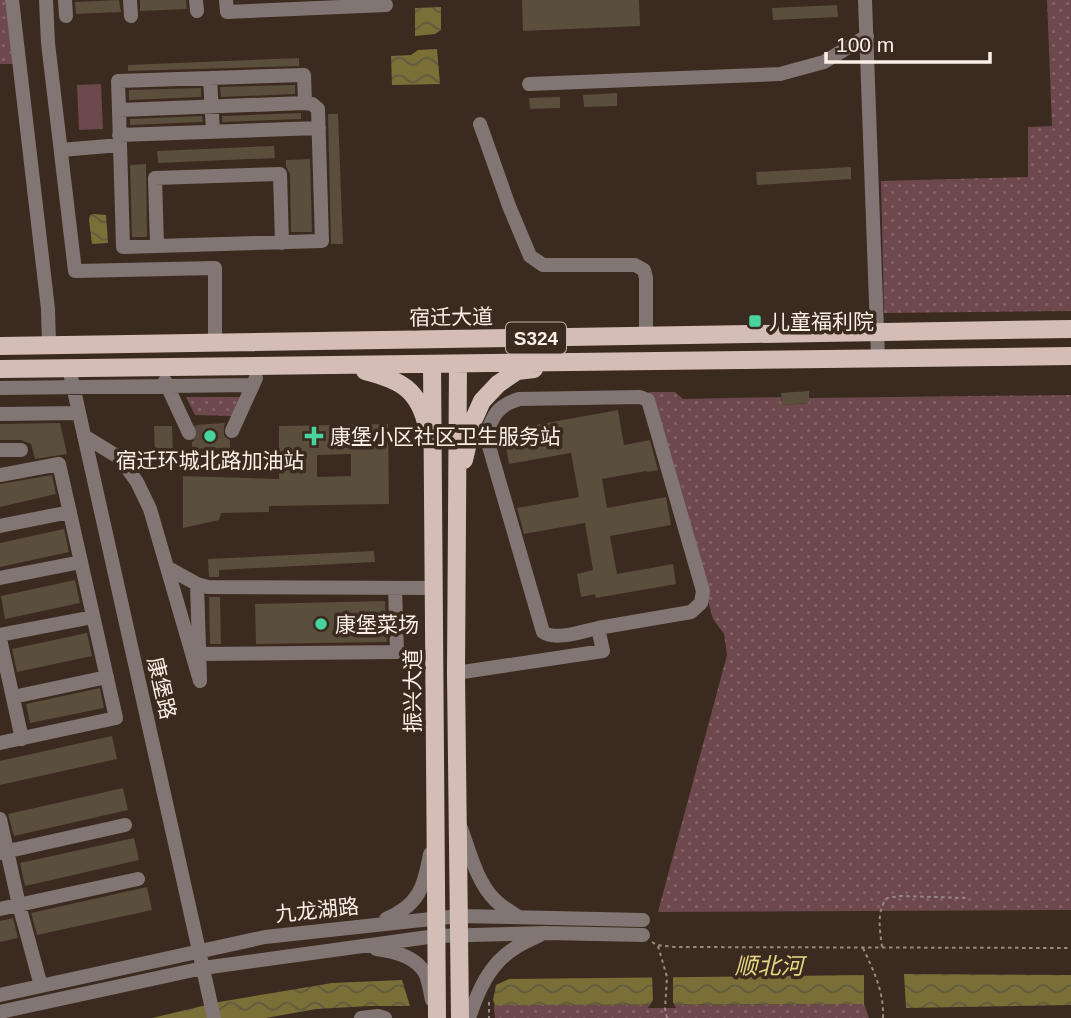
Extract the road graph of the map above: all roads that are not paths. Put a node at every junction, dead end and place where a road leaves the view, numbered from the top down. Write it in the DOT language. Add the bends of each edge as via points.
graph roads {
  1 [pos="12,0"];
  2 [pos="46,0"];
  3 [pos="65,0"];
  4 [pos="130,0"];
  5 [pos="226,0"];
  6 [pos="865,0"];
  7 [pos="386,5"];
  8 [pos="66,16"];
  9 [pos="131,16"];
  10 [pos="867,36"];
  11 [pos="210,78"];
  12 [pos="529,84"];
  13 [pos="305,103"];
  14 [pos="212,106"];
  15 [pos="118,110"];
  16 [pos="480,124"];
  17 [pos="319,128"];
  18 [pos="213,132"];
  19 [pos="120,140"];
  20 [pos="61,150"];
  21 [pos="282,243"];
  22 [pos="215,245"];
  23 [pos="157,246"];
  24 [pos="215,268"];
  25 [pos="1071,329"];
  26 [pos="877,332"];
  27 [pos="646,337"];
  28 [pos="215,342"];
  29 [pos="49,345"];
  30 [pos="0,346"];
  31 [pos="1071,356"];
  32 [pos="878,358"];
  33 [pos="581,362"];
  34 [pos="432,364"];
  35 [pos="458,364"];
  36 [pos="306,365"];
  37 [pos="262,366"];
  38 [pos="158,367"];
  39 [pos="69,368"];
  40 [pos="0,369"];
  41 [pos="253,385"];
  42 [pos="167,386"];
  43 [pos="73,387"];
  44 [pos="0,388"];
  45 [pos="79,413"];
  46 [pos="0,414"];
  47 [pos="232,431"];
  48 [pos="189,433"];
  49 [pos="84,436"];
  50 [pos="0,450"];
  51 [pos="21,450"];
  52 [pos="0,475"];
  53 [pos="433,503"];
  54 [pos="456,509"];
  55 [pos="70,512"];
  56 [pos="0,526"];
  57 [pos="81,562"];
  58 [pos="167,568"];
  59 [pos="0,578"];
  60 [pos="197,584"];
  61 [pos="395,587"];
  62 [pos="434,588"];
  63 [pos="93,617"];
  64 [pos="598,628"];
  65 [pos="0,637"];
  66 [pos="199,654"];
  67 [pos="456,673"];
  68 [pos="107,677"];
  69 [pos="4,679"];
  70 [pos="13,697"];
  71 [pos="22,739"];
  72 [pos="0,743"];
  73 [pos="458,818"];
  74 [pos="0,819"];
  75 [pos="125,825"];
  76 [pos="435,825"];
  77 [pos="4,853"];
  78 [pos="138,879"];
  79 [pos="19,905"];
  80 [pos="0,909"];
  81 [pos="520,918"];
  82 [pos="643,920"];
  83 [pos="373,925"];
  84 [pos="459,925"];
  85 [pos="436,927"];
  86 [pos="545,933"];
  87 [pos="643,935"];
  88 [pos="357,947"];
  89 [pos="199,951"];
  90 [pos="203,968"];
  91 [pos="41,986"];
  92 [pos="0,995"];
  93 [pos="0,1012"];
  94 [pos="214,1018"];
  95 [pos="361,1018"];
  96 [pos="384,1018"];
  97 [pos="436,1018"];
  98 [pos="460,1018"];
  99 [pos="469,1018"];
  1 -- 29 [label="street"];
  2 -- 20 [label="street"];
  3 -- 8 [label="street"];
  4 -- 9 [label="street"];
  5 -- 7 [label="street" via="227,12"];
  6 -- 10 [label="street"];
  10 -- 12 [label="street" via="824,62 780,74"];
  10 -- 26 [label="street"];
  11 -- 13 [label="street" via="304,75"];
  11 -- 14 [label="street"];
  11 -- 15 [label="street" via="118,81"];
  13 -- 14 [label="street"];
  13 -- 17 [label="street" via="318,109"];
  14 -- 15 [label="street"];
  14 -- 18 [label="street"];
  15 -- 19 [label="street"];
  16 -- 27 [label="street" via="530,256 543,265 635,265 644,270"];
  17 -- 18 [label="street"];
  17 -- 21 [label="street" via="323,241"];
  18 -- 19 [label="street"];
  19 -- 20 [label="street"];
  19 -- 23 [label="street" via="123,247"];
  20 -- 24 [label="street" via="75,271"];
  21 -- 22 [label="street"];
  21 -- 23 [label="street" via="280,174 155,178"];
  22 -- 23 [label="street"];
  22 -- 24 [label="street"];
  24 -- 28 [label="street"];
  25 -- 26 [label="main road, 宿迁大道 / S324"];
  26 -- 27 [label="main road, 宿迁大道 / S324"];
  26 -- 32 [label="street"];
  27 -- 28 [label="main road, 宿迁大道 / S324"];
  28 -- 29 [label="main road, 宿迁大道 / S324"];
  29 -- 30 [label="main road, 宿迁大道 / S324"];
  31 -- 32 [label="main road, S324"];
  32 -- 33 [label="main road, S324"];
  33 -- 35 [label="main road, S324"];
  33 -- 54 [label="main road" via="517,371 482,401 472,421"];
  34 -- 35 [label="main road, S324"];
  34 -- 36 [label="main road, S324"];
  34 -- 53 [label="main road, 振兴大道"];
  35 -- 54 [label="main road, 振兴大道"];
  36 -- 37 [label="main road, S324"];
  36 -- 53 [label="main road" via="388,377 412,393 427,428"];
  37 -- 38 [label="main road, S324"];
  37 -- 41 [label="street"];
  38 -- 39 [label="main road, S324"];
  38 -- 42 [label="street"];
  39 -- 40 [label="main road, S324"];
  39 -- 43 [label="street, 康堡路"];
  41 -- 42 [label="street"];
  41 -- 47 [label="street"];
  42 -- 43 [label="street"];
  42 -- 48 [label="street"];
  43 -- 44 [label="street"];
  43 -- 45 [label="street, 康堡路"];
  45 -- 46 [label="street"];
  45 -- 49 [label="street, 康堡路"];
  49 -- 58 [label="street" via="120,458 137,482"];
  49 -- 89 [label="street, 康堡路"];
  50 -- 51 [label="street"];
  52 -- 55 [label="street" via="59,464"];
  53 -- 62 [label="main road, 振兴大道"];
  54 -- 67 [label="main road, 振兴大道"];
  55 -- 56 [label="street"];
  55 -- 57 [label="street"];
  57 -- 59 [label="street"];
  57 -- 63 [label="street"];
  58 -- 60 [label="street"];
  58 -- 66 [label="street" via="200,681"];
  60 -- 61 [label="street"];
  60 -- 66 [label="street"];
  61 -- 62 [label="street"];
  61 -- 66 [label="street" via="397,652"];
  62 -- 76 [label="main road, 振兴大道"];
  63 -- 65 [label="street"];
  63 -- 68 [label="street"];
  64 -- 64 [label="street" via="691,612 701,603 703,591 648,400 532,398 506,403 494,415 486,436 543,632 556,636"];
  64 -- 67 [label="street" via="603,651"];
  65 -- 69 [label="street"];
  67 -- 73 [label="main road, 振兴大道"];
  68 -- 70 [label="street"];
  68 -- 71 [label="street" via="116,718"];
  69 -- 70 [label="street"];
  70 -- 71 [label="street"];
  71 -- 72 [label="street"];
  73 -- 81 [label="street" via="484,885 494,900"];
  73 -- 84 [label="main road, 振兴大道"];
  74 -- 77 [label="street"];
  75 -- 77 [label="street"];
  76 -- 83 [label="street" via="420,894 397,915"];
  76 -- 85 [label="main road, 振兴大道"];
  77 -- 79 [label="street"];
  78 -- 79 [label="street"];
  79 -- 80 [label="street"];
  79 -- 91 [label="street"];
  81 -- 82 [label="street, 九龙湖路"];
  81 -- 84 [label="street, 九龙湖路"];
  83 -- 85 [label="street, 九龙湖路"];
  83 -- 89 [label="street, 九龙湖路" via="265,937"];
  84 -- 85 [label="street, 九龙湖路"];
  84 -- 86 [label="street, 九龙湖路"];
  84 -- 98 [label="main road, 振兴大道"];
  85 -- 88 [label="street, 九龙湖路"];
  85 -- 97 [label="main road, 振兴大道"];
  86 -- 87 [label="street, 九龙湖路"];
  86 -- 99 [label="street" via="502,958 479,989"];
  88 -- 90 [label="street, 九龙湖路"];
  88 -- 97 [label="street" via="390,951 416,963 425,974"];
  89 -- 90 [label="street, 康堡路"];
  89 -- 91 [label="street, 九龙湖路"];
  90 -- 93 [label="street, 九龙湖路"];
  90 -- 94 [label="street, 康堡路"];
  91 -- 92 [label="street, 九龙湖路"];
  95 -- 96 [label="street"];
}
